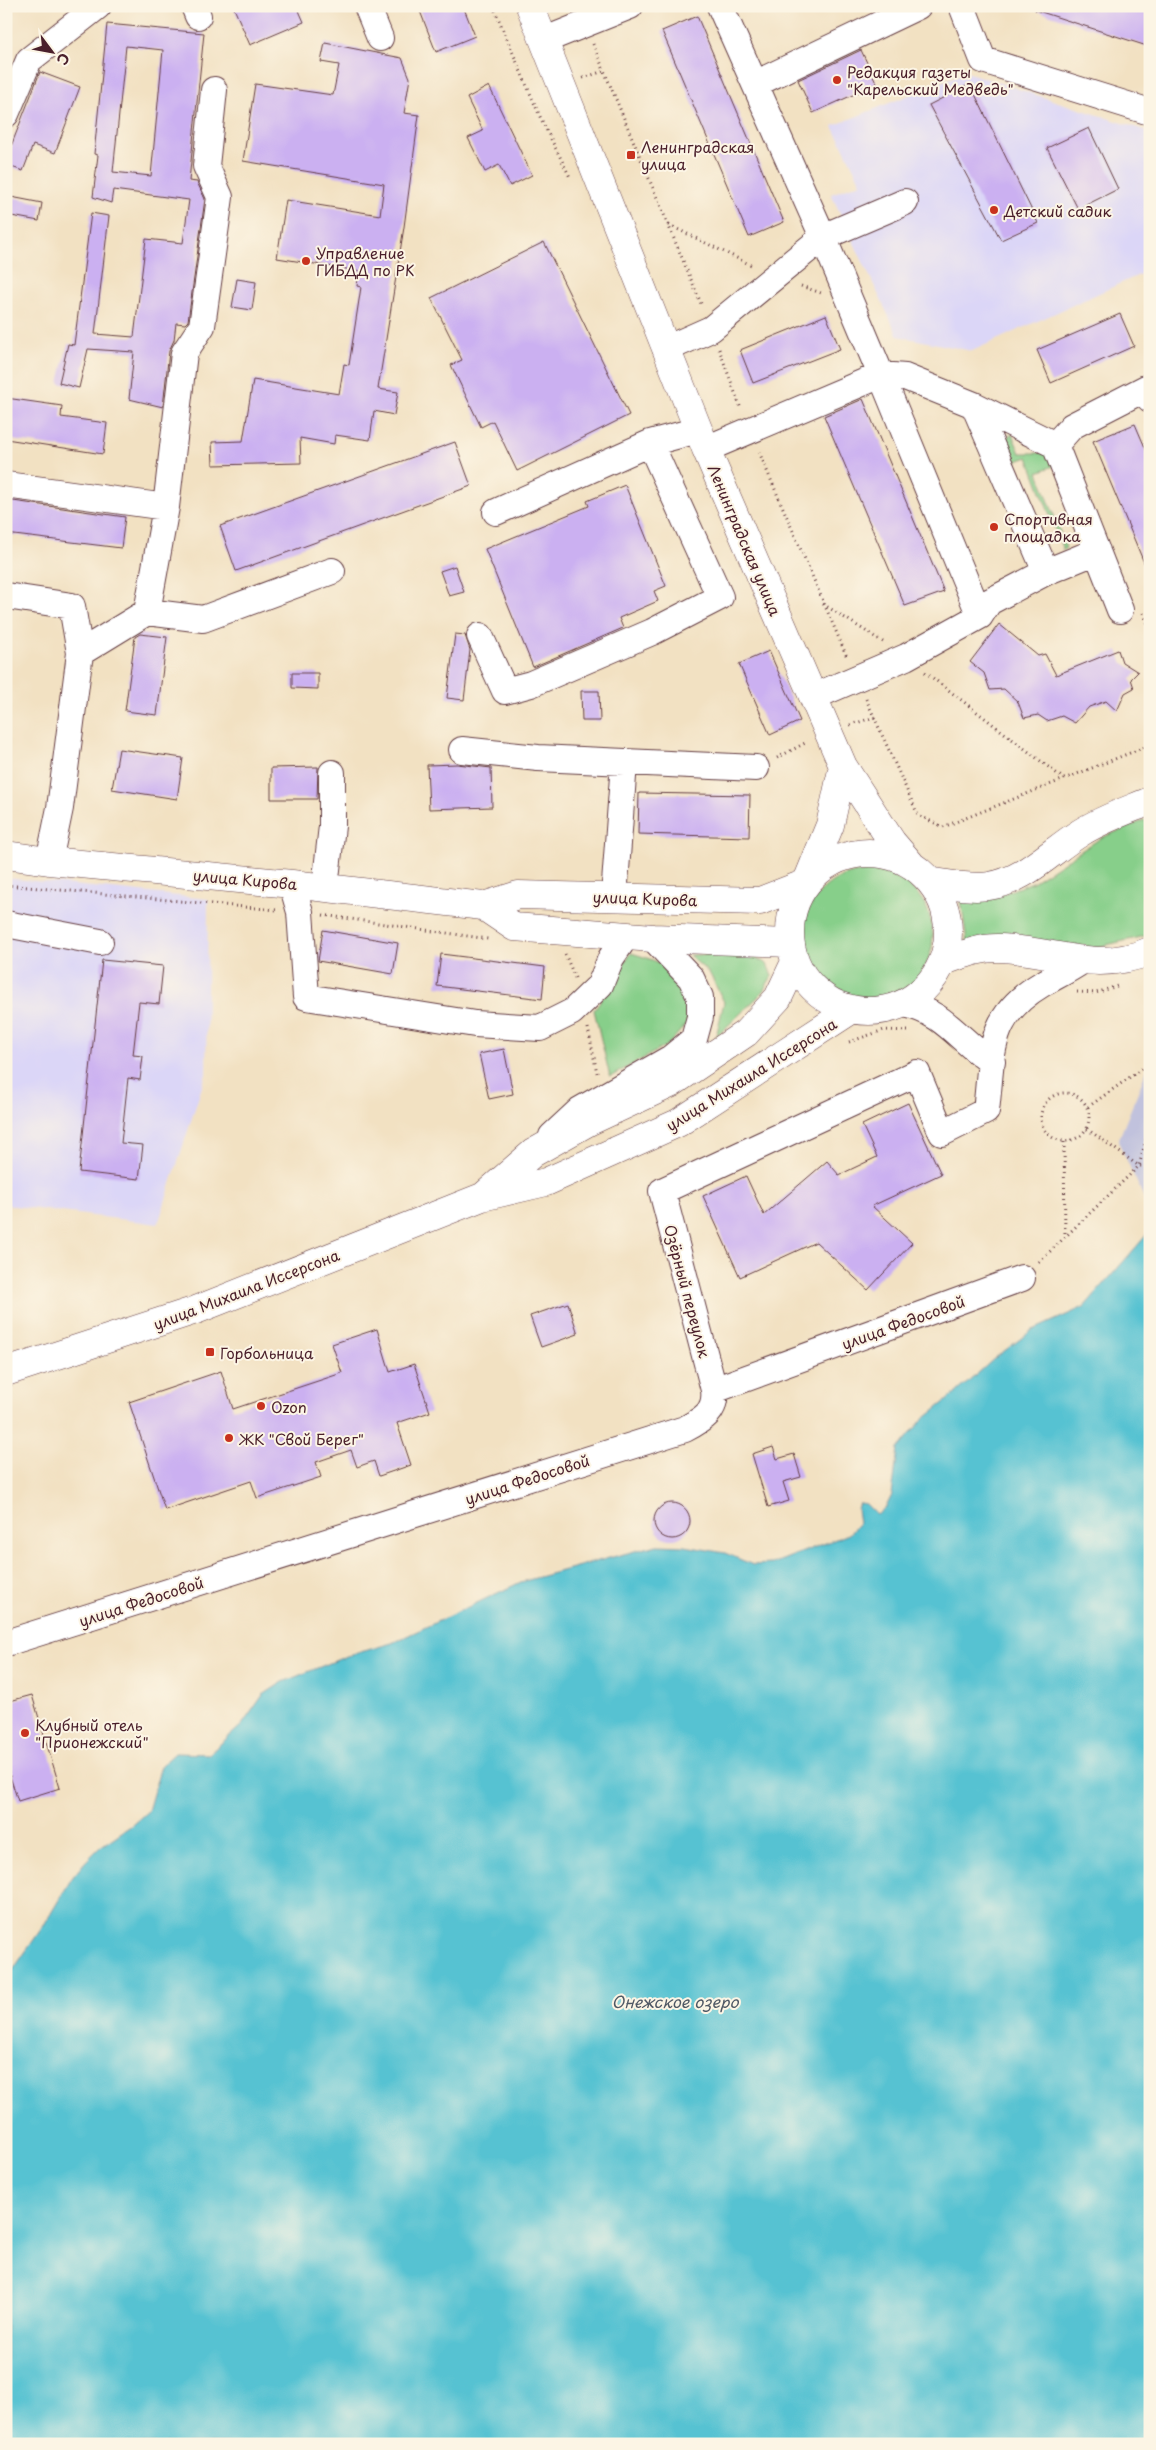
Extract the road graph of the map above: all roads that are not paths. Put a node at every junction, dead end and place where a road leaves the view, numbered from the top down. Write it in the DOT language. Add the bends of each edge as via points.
graph roads {
  1 [pos="98,6"];
  2 [pos="367,6"];
  3 [pos="530,6"];
  4 [pos="630,6"];
  5 [pos="720,6"];
  6 [pos="918,6"];
  7 [pos="962,6"];
  8 [pos="380,38"];
  9 [pos="545,40"];
  10 [pos="755,84"];
  11 [pos="214,90"];
  12 [pos="1150,112"];
  13 [pos="6,114"];
  14 [pos="905,202"];
  15 [pos="823,237"];
  16 [pos="666,349"];
  17 [pos="881,375"];
  18 [pos="1150,399"];
  19 [pos="974,405"];
  20 [pos="702,439"];
  21 [pos="650,442"];
  22 [pos="1055,445"];
  23 [pos="6,485"];
  24 [pos="166,507"];
  25 [pos="496,512"];
  26 [pos="1097,551"];
  27 [pos="332,571"];
  28 [pos="1046,572"];
  29 [pos="6,596"];
  30 [pos="1120,610"];
  31 [pos="148,612"];
  32 [pos="980,616"];
  33 [pos="480,636"];
  34 [pos="80,653"];
  35 [pos="813,697"];
  36 [pos="462,750"];
  37 [pos="624,763"];
  38 [pos="843,766"];
  39 [pos="756,768"];
  40 [pos="332,773"];
  41 [pos="1150,801"];
  42 [pos="6,855"];
  43 [pos="49,861"];
  44 [pos="910,863"];
  45 [pos="932,882"];
  46 [pos="806,883"];
  47 [pos="292,884"];
  48 [pos="325,887"];
  49 [pos="614,896"];
  50 [pos="483,906"];
  51 [pos="6,924"];
  52 [pos="626,936"];
  53 [pos="654,938"];
  54 [pos="100,942"];
  55 [pos="1150,951"];
  56 [pos="793,953"];
  57 [pos="944,960"];
  58 [pos="1082,961"];
  59 [pos="904,1004"];
  60 [pos="851,1010"];
  61 [pos="992,1062"];
  62 [pos="533,1153"];
  63 [pos="482,1198"];
  64 [pos="1022,1278"];
  65 [pos="6,1372"];
  66 [pos="714,1390"];
  67 [pos="6,1643"];
  1 -- 13 [label="street" via="29,60"];
  2 -- 8 [label="street"];
  3 -- 9 [label="main road, Ленинградская улица"];
  4 -- 9 [label="street"];
  5 -- 10 [label="street"];
  6 -- 10 [label="street"];
  7 -- 12 [label="street" via="983,60"];
  9 -- 16 [label="main road, Ленинградская улица" via="565,117"];
  10 -- 15 [label="street"];
  11 -- 24 [label="street" via="206,166 220,198 202,326 184,353"];
  14 -- 15 [label="street"];
  15 -- 16 [label="street" via="711,329"];
  15 -- 17 [label="street"];
  16 -- 20 [label="main road, Ленинградская улица"];
  17 -- 19 [label="street" via="905,378"];
  17 -- 20 [label="street" via="750,431"];
  17 -- 32 [label="street"];
  18 -- 22 [label="street" via="1146,388 1072,426"];
  19 -- 22 [label="street"];
  19 -- 28 [label="street"];
  20 -- 21 [label="street"];
  20 -- 35 [label="main road, Ленинградская улица"];
  21 -- 25 [label="street"];
  21 -- 33 [label="street" via="720,597 652,632 531,684 505,691"];
  22 -- 26 [label="street"];
  23 -- 24 [label="street"];
  24 -- 31 [label="street"];
  26 -- 28 [label="street"];
  26 -- 30 [label="street"];
  27 -- 31 [label="street" via="203,619"];
  28 -- 32 [label="street" via="989,602"];
  29 -- 34 [label="street" via="72,606"];
  31 -- 34 [label="street"];
  32 -- 35 [label="street" via="906,657"];
  34 -- 43 [label="street" via="60,808"];
  35 -- 38 [label="main road, Ленинградская улица"];
  36 -- 37 [label="street"];
  37 -- 39 [label="street"];
  37 -- 49 [label="street"];
  38 -- 44 [label="main road, Ленинградская улица" via="892,842"];
  38 -- 46 [label="main road" via="830,825"];
  40 -- 48 [label="street" via="332,826"];
  41 -- 45 [label="main road" via="1080,833 1008,882 965,887"];
  42 -- 43 [label="main road, улица Кирова"];
  43 -- 47 [label="main road, улица Кирова"];
  44 -- 45 [label="main road"];
  44 -- 46 [label="main road" via="883,853 854,854 827,864"];
  45 -- 57 [label="main road" via="945,906 948,924"];
  46 -- 49 [label="main road, улица Кирова" via="760,901"];
  46 -- 56 [label="main road" via="795,902 790,922"];
  47 -- 48 [label="main road, улица Кирова"];
  47 -- 52 [label="street" via="300,912 306,997 348,1005 475,1024 540,1028 572,1012 600,984"];
  48 -- 50 [label="main road, улица Кирова"];
  49 -- 50 [label="main road, улица Кирова" via="518,895"];
  50 -- 52 [label="main road, улица Кирова" via="514,927"];
  51 -- 54 [label="street"];
  52 -- 53 [label="main road, улица Кирова"];
  53 -- 56 [label="main road, улица Кирова"];
  53 -- 62 [label="street" via="691,978 700,997 700,1017 694,1039 671,1058 580,1110"];
  55 -- 58 [label="main road" via="1106,962"];
  56 -- 60 [label="main road" via="808,984 828,1001"];
  56 -- 62 [label="main road, улица Михаила Иссерсона" via="778,998 746,1032 672,1083 588,1122"];
  57 -- 58 [label="main road" via="982,949 1000,948"];
  57 -- 59 [label="main road" via="928,986"];
  58 -- 61 [label="street" via="1016,1003 995,1035"];
  59 -- 60 [label="main road" via="887,1010"];
  59 -- 61 [label="street" via="926,1010 943,1020"];
  60 -- 63 [label="main road, улица Михаила Иссерсона" via="678,1123 546,1182"];
  61 -- 66 [label="street, Озёрный переулок" via="986,1110 942,1133 917,1073 662,1191"];
  62 -- 63 [label="main road, улица Михаила Иссерсона"];
  63 -- 65 [label="main road, улица Михаила Иссерсона" via="196,1310"];
  64 -- 66 [label="street, улица Федосовой"];
  66 -- 67 [label="street, улица Федосовой" via="716,1400 706,1417 685,1429"];
}
